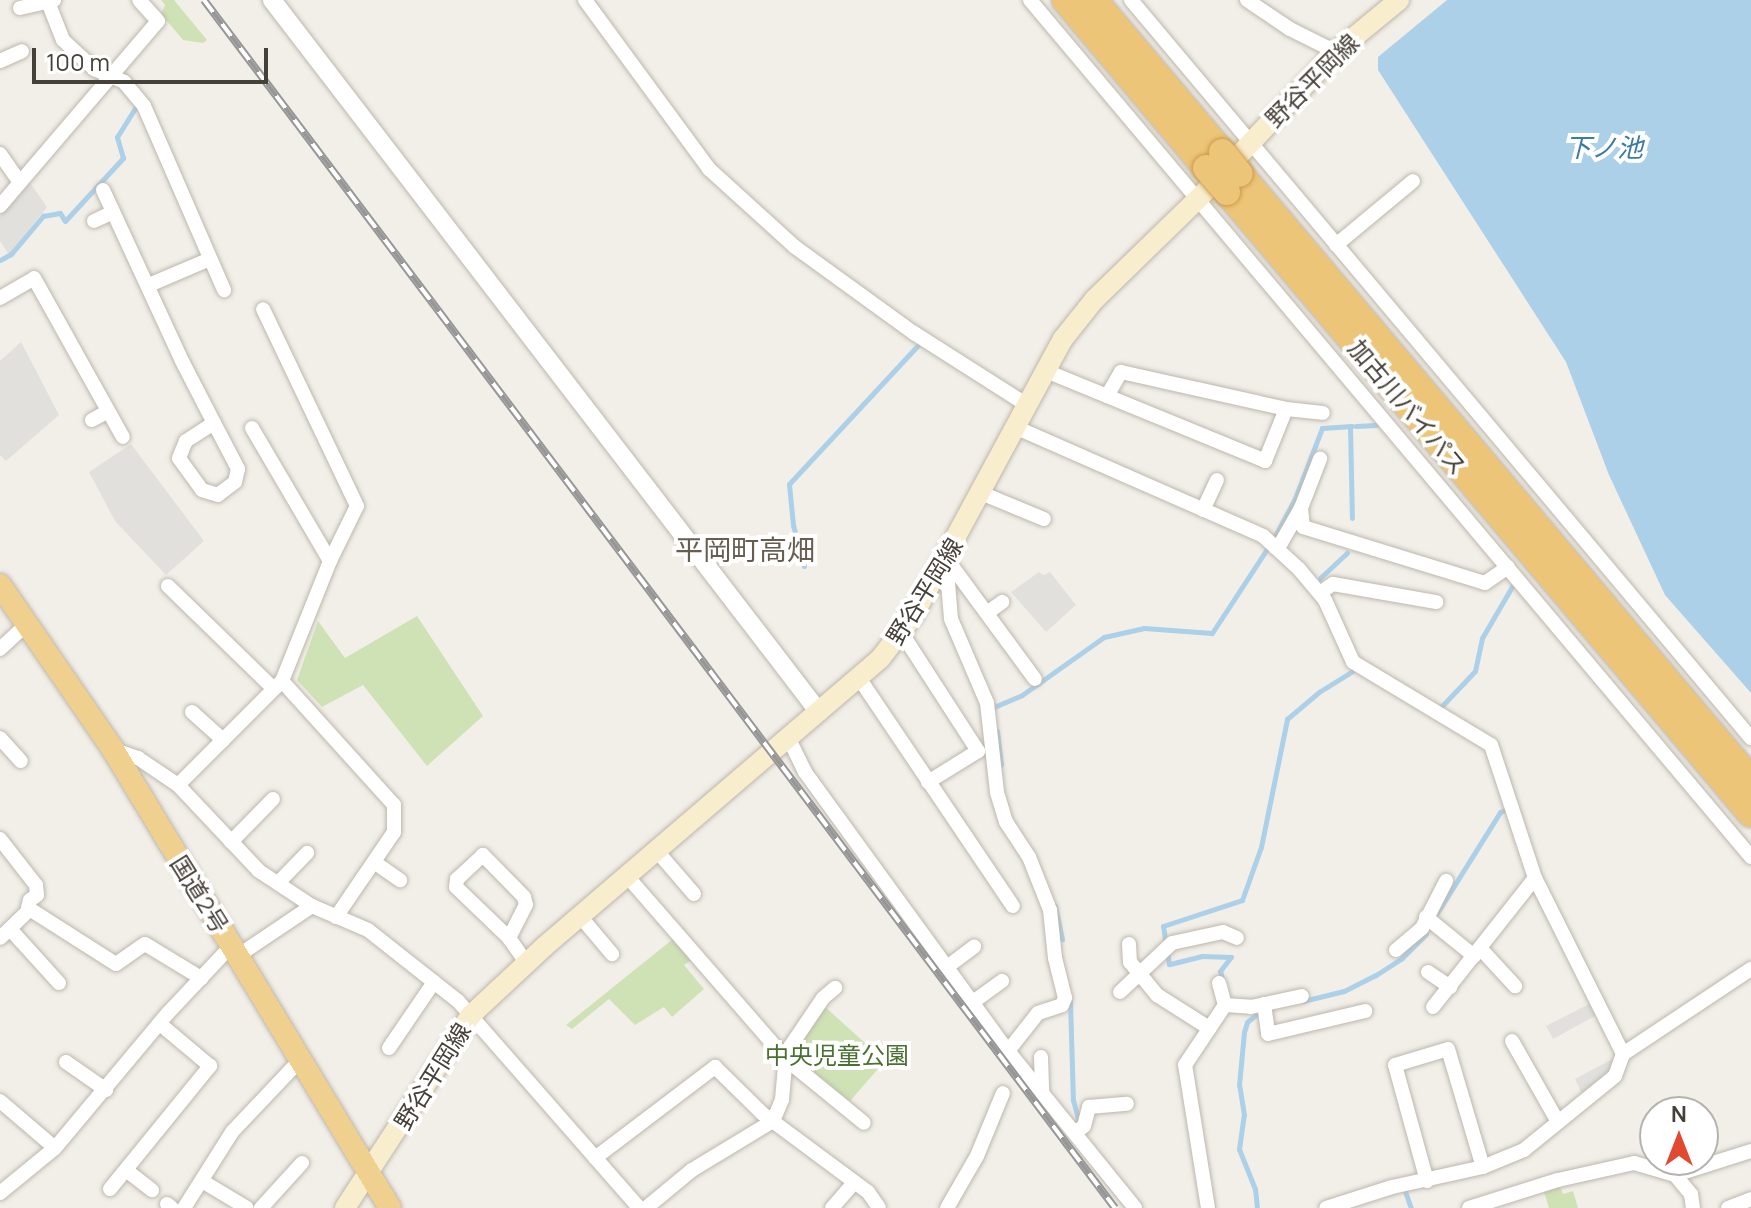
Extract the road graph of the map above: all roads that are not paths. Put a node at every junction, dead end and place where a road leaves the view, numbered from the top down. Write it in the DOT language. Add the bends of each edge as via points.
graph roads {
  1 [pos="139,0"];
  2 [pos="272,0"];
  3 [pos="585,0"];
  4 [pos="1030,0"];
  5 [pos="1065,0"];
  6 [pos="1094,0"];
  7 [pos="1131,0"];
  8 [pos="1249,0"];
  9 [pos="1399,0"];
  10 [pos="52,1"];
  11 [pos="20,8"];
  12 [pos="22,51"];
  13 [pos="1336,52"];
  14 [pos="0,61"];
  15 [pos="111,76"];
  16 [pos="1250,142"];
  17 [pos="0,154"];
  18 [pos="1214,160"];
  19 [pos="19,181"];
  20 [pos="1413,181"];
  21 [pos="1234,183"];
  22 [pos="1382,185"];
  23 [pos="103,190"];
  24 [pos="1393,198"];
  25 [pos="1198,199"];
  26 [pos="0,206"];
  27 [pos="113,212"];
  28 [pos="94,221"];
  29 [pos="1336,245"];
  30 [pos="210,259"];
  31 [pos="149,285"];
  32 [pos="224,290"];
  33 [pos="0,298"];
  34 [pos="263,309"];
  35 [pos="1046,371"];
  36 [pos="1107,396"];
  37 [pos="1027,405"];
  38 [pos="1286,409"];
  39 [pos="108,411"];
  40 [pos="1323,413"];
  41 [pos="92,420"];
  42 [pos="214,423"];
  43 [pos="1015,427"];
  44 [pos="252,428"];
  45 [pos="123,437"];
  46 [pos="1320,459"];
  47 [pos="1217,480"];
  48 [pos="981,493"];
  49 [pos="1301,508"];
  50 [pos="1203,510"];
  51 [pos="1044,519"];
  52 [pos="1275,547"];
  53 [pos="946,558"];
  54 [pos="330,561"];
  55 [pos="1508,567"];
  56 [pos="0,585"];
  57 [pos="168,586"];
  58 [pos="1320,593"];
  59 [pos="1002,602"];
  60 [pos="1436,602"];
  61 [pos="987,613"];
  62 [pos="27,624"];
  63 [pos="901,632"];
  64 [pos="0,649"];
  65 [pos="1032,668"];
  66 [pos="859,678"];
  67 [pos="278,685"];
  68 [pos="192,712"];
  69 [pos="819,712"];
  70 [pos="788,737"];
  71 [pos="0,738"];
  72 [pos="1751,738"];
  73 [pos="223,740"];
  74 [pos="112,748"];
  75 [pos="21,761"];
  76 [pos="1751,780"];
  77 [pos="928,782"];
  78 [pos="178,785"];
  79 [pos="273,799"];
  80 [pos="1751,814"];
  81 [pos="0,839"];
  82 [pos="231,842"];
  83 [pos="656,850"];
  84 [pos="307,853"];
  85 [pos="1751,857"];
  86 [pos="374,862"];
  87 [pos="627,876"];
  88 [pos="1535,878"];
  89 [pos="400,880"];
  90 [pos="995,880"];
  91 [pos="1446,881"];
  92 [pos="278,883"];
  93 [pos="982,889"];
  94 [pos="694,894"];
  95 [pos="312,906"];
  96 [pos="1013,906"];
  97 [pos="28,908"];
  98 [pos="580,916"];
  99 [pos="336,917"];
  100 [pos="1426,917"];
  101 [pos="5,934"];
  102 [pos="509,938"];
  103 [pos="1237,938"];
  104 [pos="1129,944"];
  105 [pos="974,947"];
  106 [pos="235,950"];
  107 [pos="1396,950"];
  108 [pos="1477,952"];
  109 [pos="612,954"];
  110 [pos="527,964"];
  111 [pos="947,967"];
  112 [pos="1751,969"];
  113 [pos="1428,972"];
  114 [pos="1139,974"];
  115 [pos="201,978"];
  116 [pos="1002,981"];
  117 [pos="434,982"];
  118 [pos="59,983"];
  119 [pos="1219,983"];
  120 [pos="1452,983"];
  121 [pos="1515,986"];
  122 [pos="835,988"];
  123 [pos="1469,989"];
  124 [pos="1120,992"];
  125 [pos="1302,996"];
  126 [pos="1272,997"];
  127 [pos="973,1002"];
  128 [pos="1225,1005"];
  129 [pos="1433,1007"];
  130 [pos="1365,1011"];
  131 [pos="470,1016"];
  132 [pos="160,1024"];
  133 [pos="1209,1028"];
  134 [pos="1512,1041"];
  135 [pos="389,1048"];
  136 [pos="1008,1051"];
  137 [pos="1623,1054"];
  138 [pos="1041,1057"];
  139 [pos="301,1059"];
  140 [pos="787,1060"];
  141 [pos="66,1062"];
  142 [pos="106,1090"];
  143 [pos="1042,1092"];
  144 [pos="1003,1093"];
  145 [pos="0,1101"];
  146 [pos="24,1101"];
  147 [pos="1127,1104"];
  148 [pos="15,1114"];
  149 [pos="773,1121"];
  150 [pos="1558,1122"];
  151 [pos="864,1123"];
  152 [pos="1075,1133"];
  153 [pos="55,1148"];
  154 [pos="1751,1151"];
  155 [pos="595,1158"];
  156 [pos="1719,1161"];
  157 [pos="302,1163"];
  158 [pos="1639,1164"];
  159 [pos="1483,1167"];
  160 [pos="126,1170"];
  161 [pos="369,1176"];
  162 [pos="1676,1176"];
  163 [pos="202,1181"];
  164 [pos="1427,1181"];
  165 [pos="853,1184"];
  166 [pos="110,1189"];
  167 [pos="152,1190"];
  168 [pos="0,1193"];
  169 [pos="1751,1199"];
  170 [pos="184,1208"];
  171 [pos="247,1208"];
  172 [pos="261,1208"];
  173 [pos="345,1208"];
  174 [pos="390,1208"];
  175 [pos="639,1208"];
  176 [pos="646,1208"];
  177 [pos="832,1208"];
  178 [pos="879,1208"];
  179 [pos="947,1208"];
  180 [pos="1135,1208"];
  181 [pos="1208,1208"];
  182 [pos="1326,1208"];
  183 [pos="1469,1208"];
  184 [pos="1693,1208"];
  185 [pos="1728,1208"];
  1 -- 15 [label="street" via="158,21"];
  2 -- 69 [label="street"];
  3 -- 37 [label="street" via="709,169 795,247 914,333"];
  4 -- 25 [label="street"];
  5 -- 18 [label="highway, 加古川バイパス"];
  6 -- 18 [label="highway, 加古川バイパス"];
  7 -- 16 [label="street"];
  8 -- 13 [label="street"];
  9 -- 13 [label="main road, 野谷平岡線"];
  10 -- 11 [label="street"];
  10 -- 15 [label="street" via="63,40 94,69"];
  12 -- 14 [label="street"];
  13 -- 16 [label="main road, 野谷平岡線"];
  15 -- 19 [label="street"];
  15 -- 30 [label="street" via="124,82 144,106"];
  16 -- 25 [label="main road, 野谷平岡線"];
  16 -- 29 [label="street"];
  17 -- 19 [label="street"];
  18 -- 21 [label="highway, 加古川バイパス, bridge"];
  19 -- 26 [label="street"];
  20 -- 24 [label="street"];
  21 -- 76 [label="highway, 加古川バイパス"];
  21 -- 80 [label="highway, 加古川バイパス"];
  22 -- 24 [label="street"];
  23 -- 27 [label="street"];
  24 -- 29 [label="street"];
  25 -- 35 [label="main road, 野谷平岡線" via="1094,300"];
  25 -- 55 [label="street"];
  27 -- 28 [label="street"];
  27 -- 31 [label="street"];
  29 -- 72 [label="street"];
  30 -- 31 [label="street"];
  30 -- 32 [label="street"];
  31 -- 42 [label="street"];
  33 -- 39 [label="street" via="34,278"];
  34 -- 54 [label="street" via="357,506"];
  35 -- 36 [label="street"];
  35 -- 37 [label="main road, 野谷平岡線"];
  36 -- 38 [label="street" via="1121,372"];
  36 -- 38 [label="street" via="1265,461"];
  37 -- 43 [label="main road, 野谷平岡線"];
  38 -- 40 [label="street"];
  39 -- 41 [label="street"];
  39 -- 45 [label="street"];
  42 -- 42 [label="street" via="238,469 235,482 218,495 202,490 179,458 186,441"];
  43 -- 48 [label="main road, 野谷平岡線"];
  43 -- 50 [label="street"];
  44 -- 54 [label="street" via="271,448"];
  46 -- 49 [label="street"];
  47 -- 50 [label="street"];
  48 -- 51 [label="street"];
  48 -- 53 [label="main road, 野谷平岡線"];
  49 -- 52 [label="street"];
  49 -- 55 [label="street" via="1303,527 1485,583"];
  50 -- 52 [label="street" via="1263,536"];
  52 -- 58 [label="street"];
  53 -- 61 [label="street"];
  53 -- 63 [label="main road, 野谷平岡線"];
  53 -- 136 [label="street" via="951,619 987,703 997,792 1006,822 1029,857 1050,910 1048,950 1065,998 1062,1005 1038,1013"];
  54 -- 67 [label="street"];
  55 -- 85 [label="street"];
  56 -- 62 [label="highway, 国道2号"];
  57 -- 67 [label="street"];
  58 -- 60 [label="street" via="1333,584 1404,590"];
  58 -- 88 [label="street" via="1358,666 1491,745"];
  59 -- 61 [label="street"];
  61 -- 65 [label="street"];
  62 -- 64 [label="street"];
  62 -- 74 [label="highway, 国道2号"];
  63 -- 66 [label="main road, 野谷平岡線"];
  63 -- 77 [label="street" via="978,751"];
  66 -- 69 [label="main road, 野谷平岡線"];
  66 -- 77 [label="street"];
  67 -- 73 [label="street"];
  67 -- 86 [label="street" via="394,805 394,832"];
  68 -- 73 [label="street"];
  69 -- 70 [label="main road, 野谷平岡線"];
  70 -- 83 [label="main road, 野谷平岡線"];
  70 -- 111 [label="street" via="805,772"];
  71 -- 75 [label="street"];
  73 -- 78 [label="street"];
  74 -- 78 [label="street"];
  74 -- 106 [label="highway, 国道2号"];
  77 -- 90 [label="street"];
  78 -- 82 [label="street"];
  79 -- 82 [label="street"];
  81 -- 97 [label="street" via="36,885 37,895"];
  82 -- 92 [label="street"];
  83 -- 87 [label="main road, 野谷平岡線"];
  83 -- 94 [label="street"];
  84 -- 92 [label="street"];
  86 -- 89 [label="street"];
  86 -- 99 [label="street"];
  87 -- 98 [label="main road, 野谷平岡線"];
  87 -- 140 [label="street"];
  88 -- 108 [label="street"];
  88 -- 137 [label="street"];
  90 -- 93 [label="street"];
  90 -- 96 [label="street"];
  91 -- 100 [label="street"];
  92 -- 95 [label="street"];
  95 -- 99 [label="street"];
  95 -- 106 [label="street"];
  97 -- 101 [label="street"];
  97 -- 115 [label="street" via="116,964 145,944"];
  98 -- 109 [label="street"];
  98 -- 110 [label="main road, 野谷平岡線"];
  99 -- 117 [label="street" via="368,930"];
  100 -- 107 [label="street" via="1422,928"];
  100 -- 108 [label="street"];
  101 -- 118 [label="street"];
  102 -- 102 [label="street" via="456,887 457,879 483,855 509,871 524,897 526,905"];
  102 -- 110 [label="street"];
  103 -- 114 [label="street" via="1207,930 1172,943"];
  104 -- 114 [label="street" via="1130,962"];
  105 -- 111 [label="street"];
  106 -- 115 [label="street"];
  106 -- 139 [label="highway, 国道2号"];
  108 -- 120 [label="street"];
  108 -- 121 [label="street"];
  110 -- 131 [label="main road, 野谷平岡線"];
  111 -- 127 [label="street"];
  112 -- 137 [label="street"];
  113 -- 120 [label="street"];
  114 -- 124 [label="street"];
  114 -- 133 [label="street" via="1157,995"];
  115 -- 132 [label="street"];
  116 -- 127 [label="street"];
  117 -- 131 [label="street"];
  117 -- 135 [label="street"];
  119 -- 128 [label="street"];
  120 -- 123 [label="street"];
  120 -- 129 [label="street"];
  122 -- 140 [label="street" via="790,1047"];
  125 -- 126 [label="street"];
  126 -- 128 [label="street"];
  126 -- 130 [label="street" via="1268,1034 1334,1012"];
  127 -- 136 [label="street"];
  128 -- 133 [label="street"];
  131 -- 155 [label="street"];
  131 -- 161 [label="main road, 野谷平岡線"];
  132 -- 142 [label="street"];
  132 -- 160 [label="street" via="210,1066"];
  133 -- 181 [label="street" via="1185,1065 1205,1146"];
  134 -- 150 [label="street"];
  136 -- 143 [label="street"];
  137 -- 150 [label="street" via="1615,1076"];
  138 -- 143 [label="street"];
  139 -- 161 [label="highway, 国道2号"];
  139 -- 163 [label="street" via="232,1132"];
  140 -- 149 [label="street" via="782,1100"];
  140 -- 151 [label="street"];
  141 -- 142 [label="street"];
  142 -- 153 [label="street"];
  143 -- 152 [label="street"];
  144 -- 179 [label="street" via="982,1146"];
  145 -- 148 [label="street"];
  146 -- 148 [label="street"];
  147 -- 152 [label="street" via="1089,1107 1084,1126"];
  148 -- 153 [label="street"];
  149 -- 155 [label="street" via="715,1067"];
  149 -- 165 [label="street"];
  149 -- 176 [label="street" via="692,1170"];
  150 -- 159 [label="street" via="1524,1150"];
  152 -- 180 [label="street"];
  153 -- 168 [label="street"];
  154 -- 156 [label="street"];
  155 -- 175 [label="street"];
  157 -- 172 [label="street"];
  158 -- 183 [label="street" via="1558,1180"];
  159 -- 164 [label="street"];
  159 -- 164 [label="street" via="1448,1049 1395,1065"];
  160 -- 166 [label="street"];
  160 -- 167 [label="street"];
  161 -- 173 [label="main road, 野谷平岡線"];
  161 -- 174 [label="highway, 国道2号"];
  162 -- 184 [label="street" via="1691,1194"];
  163 -- 170 [label="street"];
  163 -- 171 [label="street"];
  164 -- 182 [label="street"];
  165 -- 177 [label="street"];
  165 -- 178 [label="street" via="868,1192"];
  169 -- 185 [label="street"];
}
